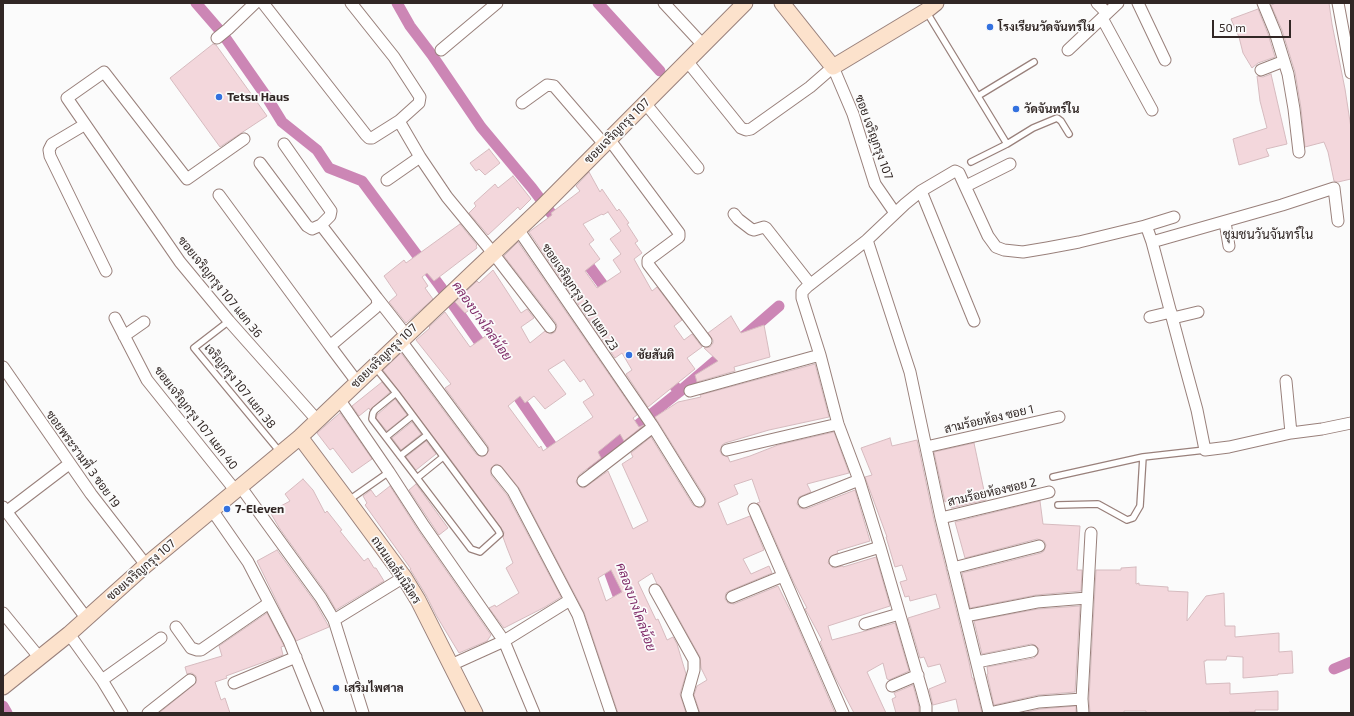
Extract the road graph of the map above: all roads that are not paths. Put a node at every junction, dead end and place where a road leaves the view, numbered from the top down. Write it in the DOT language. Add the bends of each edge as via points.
graph roads {
  1 [pos="255,3"];
  2 [pos="263,3"];
  3 [pos="351,3"];
  4 [pos="497,3"];
  5 [pos="664,3"];
  6 [pos="746,3"];
  7 [pos="783,3"];
  8 [pos="1097,3"];
  9 [pos="1118,3"];
  10 [pos="1138,3"];
  11 [pos="1263,3"];
  12 [pos="1338,3"];
  13 [pos="927,6"];
  14 [pos="1105,16"];
  15 [pos="1347,28"];
  16 [pos="217,38"];
  17 [pos="703,45"];
  18 [pos="440,50"];
  19 [pos="1068,50"];
  20 [pos="1165,60"];
  21 [pos="687,61"];
  22 [pos="1284,61"];
  23 [pos="1034,62"];
  24 [pos="833,67"];
  25 [pos="1261,70"];
  26 [pos="1351,73"];
  27 [pos="978,96"];
  28 [pos="522,103"];
  29 [pos="645,103"];
  30 [pos="1152,110"];
  31 [pos="399,121"];
  32 [pos="84,125"];
  33 [pos="1069,134"];
  34 [pos="244,139"];
  35 [pos="607,142"];
  36 [pos="284,144"];
  37 [pos="1007,144"];
  38 [pos="1299,152"];
  39 [pos="420,157"];
  40 [pos="971,162"];
  41 [pos="260,163"];
  42 [pos="1010,164"];
  43 [pos="698,168"];
  44 [pos="387,180"];
  45 [pos="966,186"];
  46 [pos="921,191"];
  47 [pos="219,195"];
  48 [pos="734,214"];
  49 [pos="895,214"];
  50 [pos="1174,217"];
  51 [pos="1338,221"];
  52 [pos="1225,222"];
  53 [pos="321,225"];
  54 [pos="1145,226"];
  55 [pos="518,229"];
  56 [pos="867,240"];
  57 [pos="1152,242"];
  58 [pos="1229,246"];
  59 [pos="493,253"];
  60 [pos="106,271"];
  61 [pos="810,284"];
  62 [pos="377,298"];
  63 [pos="1198,312"];
  64 [pos="1172,315"];
  65 [pos="1150,317"];
  66 [pos="115,318"];
  67 [pos="229,321"];
  68 [pos="974,321"];
  69 [pos="144,322"];
  70 [pos="550,327"];
  71 [pos="124,336"];
  72 [pos="404,338"];
  73 [pos="706,341"];
  74 [pos="330,346"];
  75 [pos="820,355"];
  76 [pos="374,366"];
  77 [pos="3,367"];
  78 [pos="1286,381"];
  79 [pos="357,382"];
  80 [pos="690,391"];
  81 [pos="396,393"];
  82 [pos="339,399"];
  83 [pos="412,416"];
  84 [pos="1059,416"];
  85 [pos="317,420"];
  86 [pos="1351,423"];
  87 [pos="838,424"];
  88 [pos="652,426"];
  89 [pos="1291,433"];
  90 [pos="427,435"];
  91 [pos="300,437"];
  92 [pos="386,437"];
  93 [pos="926,447"];
  94 [pos="482,450"];
  95 [pos="727,450"];
  96 [pos="1205,450"];
  97 [pos="280,453"];
  98 [pos="400,456"];
  99 [pos="443,457"];
  100 [pos="1143,457"];
  101 [pos="69,464"];
  102 [pos="497,470"];
  103 [pos="389,472"];
  104 [pos="1053,477"];
  105 [pos="417,478"];
  106 [pos="859,480"];
  107 [pos="582,481"];
  108 [pos="238,488"];
  109 [pos="1049,492"];
  110 [pos="348,501"];
  111 [pos="699,501"];
  112 [pos="804,502"];
  113 [pos="1058,505"];
  114 [pos="5,509"];
  115 [pos="754,509"];
  116 [pos="212,510"];
  117 [pos="941,518"];
  118 [pos="1091,533"];
  119 [pos="1039,546"];
  120 [pos="880,547"];
  121 [pos="836,561"];
  122 [pos="146,565"];
  123 [pos="954,568"];
  124 [pos="783,576"];
  125 [pos="404,577"];
  126 [pos="655,590"];
  127 [pos="732,597"];
  128 [pos="1087,598"];
  129 [pos="570,600"];
  130 [pos="269,603"];
  131 [pos="3,613"];
  132 [pos="899,614"];
  133 [pos="965,616"];
  134 [pos="86,618"];
  135 [pos="334,620"];
  136 [pos="865,624"];
  137 [pos="176,627"];
  138 [pos="68,634"];
  139 [pos="161,638"];
  140 [pos="504,641"];
  141 [pos="1032,651"];
  142 [pos="296,657"];
  143 [pos="39,658"];
  144 [pos="977,662"];
  145 [pos="451,665"];
  146 [pos="918,675"];
  147 [pos="102,680"];
  148 [pos="190,680"];
  149 [pos="234,683"];
  150 [pos="892,686"];
  151 [pos="3,687"];
  152 [pos="1082,700"];
  153 [pos="122,713"];
  154 [pos="148,713"];
  155 [pos="318,713"];
  156 [pos="363,713"];
  157 [pos="475,713"];
  158 [pos="534,713"];
  159 [pos="611,713"];
  160 [pos="693,713"];
  161 [pos="843,713"];
  162 [pos="926,713"];
  163 [pos="989,713"];
  164 [pos="1083,713"];
  1 -- 16 [label="street"];
  2 -- 31 [label="street" via="366,136 372,138"];
  3 -- 31 [label="street" via="394,57 420,97 419,103"];
  4 -- 18 [label="street"];
  5 -- 17 [label="street"];
  6 -- 17 [label="street, ซอยเจริญกรุง 107"];
  7 -- 24 [label="street"];
  8 -- 14 [label="street"];
  9 -- 14 [label="street"];
  10 -- 20 [label="street"];
  11 -- 22 [label="street"];
  12 -- 15 [label="street"];
  13 -- 24 [label="street"];
  13 -- 27 [label="lane"];
  14 -- 19 [label="street"];
  14 -- 30 [label="street"];
  15 -- 26 [label="street"];
  17 -- 21 [label="street, ซอยเจริญกรุง 107"];
  21 -- 24 [label="street" via="741,128 746,130 810,87"];
  21 -- 29 [label="street, ซอยเจริญกรุง 107"];
  22 -- 25 [label="street"];
  22 -- 38 [label="street" via="1294,109"];
  23 -- 27 [label="lane"];
  24 -- 49 [label="street, ซอย เจริญกรุง 107" via="853,114 875,184"];
  27 -- 37 [label="lane"];
  28 -- 35 [label="street" via="547,85 554,86"];
  29 -- 35 [label="street, ซอยเจริญกรุง 107"];
  29 -- 43 [label="street"];
  31 -- 39 [label="street"];
  32 -- 34 [label="street, ซอยเจริญกรุง 107 แยก 36" via="67,98 104,72 187,179"];
  32 -- 60 [label="street" via="52,144 49,150"];
  32 -- 67 [label="street, ซอยเจริญกรุง 107 แยก 36" via="180,262"];
  33 -- 37 [label="lane" via="1058,118"];
  35 -- 55 [label="street, ซอยเจริญกรุง 107"];
  35 -- 73 [label="street" via="679,234 679,237 648,262"];
  36 -- 53 [label="street" via="331,211 330,216"];
  37 -- 40 [label="lane"];
  39 -- 44 [label="street"];
  39 -- 59 [label="street" via="447,197"];
  41 -- 53 [label="street" via="307,226 312,229"];
  42 -- 45 [label="street"];
  45 -- 46 [label="street" via="959,173 955,171"];
  45 -- 54 [label="street" via="988,236 996,247 1004,250 1022,252 1047,248"];
  46 -- 49 [label="street"];
  46 -- 68 [label="street"];
  47 -- 74 [label="street"];
  48 -- 61 [label="street" via="751,229 766,228"];
  49 -- 56 [label="street"];
  50 -- 54 [label="street"];
  51 -- 52 [label="street" via="1334,188"];
  52 -- 57 [label="street"];
  52 -- 58 [label="street"];
  53 -- 62 [label="street"];
  54 -- 57 [label="street"];
  55 -- 59 [label="street, ซอยเจริญกรุง 107"];
  55 -- 88 [label="street, ซอยเจริญกรุง 107 แยก 23"];
  56 -- 61 [label="street"];
  56 -- 93 [label="street" via="910,372"];
  57 -- 64 [label="street"];
  59 -- 70 [label="street"];
  59 -- 72 [label="street, ซอยเจริญกรุง 107"];
  61 -- 75 [label="street" via="802,292 802,298"];
  62 -- 72 [label="street"];
  62 -- 74 [label="street" via="378,304 375,308"];
  63 -- 64 [label="street"];
  64 -- 65 [label="street"];
  64 -- 96 [label="street"];
  66 -- 71 [label="street, ซอยเจริญกรุง 107 แยก 40"];
  67 -- 85 [label="street, ซอยเจริญกรุง 107 แยก 36"];
  67 -- 97 [label="lane, เจริญกรุง 107 แยก 38" via="194,348"];
  69 -- 71 [label="street"];
  71 -- 108 [label="street, ซอยเจริญกรุง 107 แยก 40" via="147,380"];
  72 -- 76 [label="street, ซอยเจริญกรุง 107"];
  72 -- 94 [label="street"];
  74 -- 79 [label="street"];
  75 -- 80 [label="street"];
  75 -- 87 [label="street"];
  76 -- 79 [label="street, ซอยเจริญกรุง 107"];
  76 -- 81 [label="lane"];
  77 -- 101 [label="street, ซอยพระรามที่ 3 ซอย 19"];
  78 -- 89 [label="street"];
  79 -- 82 [label="street, ซอยเจริญกรุง 107"];
  81 -- 83 [label="lane"];
  81 -- 92 [label="lane" via="373,413 372,419"];
  82 -- 85 [label="street, ซอยเจริญกรุง 107"];
  82 -- 103 [label="street"];
  83 -- 90 [label="lane"];
  83 -- 92 [label="lane"];
  84 -- 93 [label="street, สามร้อยห้อง ซอย 1"];
  85 -- 91 [label="street, ซอยเจริญกรุง 107"];
  86 -- 89 [label="street"];
  87 -- 95 [label="street"];
  87 -- 106 [label="street"];
  88 -- 107 [label="street"];
  88 -- 111 [label="street, ซอยเจริญกรุง 107 แยก 23"];
  89 -- 96 [label="street"];
  90 -- 98 [label="lane"];
  90 -- 99 [label="lane"];
  91 -- 97 [label="street, ซอยเจริญกรุง 107"];
  91 -- 110 [label="street, ถนนแฉล้มนิมิตร"];
  92 -- 98 [label="lane"];
  93 -- 117 [label="street"];
  96 -- 100 [label="lane"];
  97 -- 108 [label="street, ซอยเจริญกรุง 107"];
  98 -- 105 [label="lane"];
  99 -- 105 [label="lane"];
  99 -- 105 [label="lane" via="500,534 480,552 471,549"];
  100 -- 104 [label="lane"];
  100 -- 113 [label="lane" via="1140,506 1133,518 1127,520 1098,504"];
  101 -- 114 [label="street"];
  101 -- 122 [label="street, ซอยพระรามที่ 3 ซอย 19"];
  102 -- 129 [label="street" via="513,491"];
  103 -- 110 [label="lane"];
  103 -- 140 [label="street"];
  106 -- 112 [label="street"];
  106 -- 120 [label="street"];
  108 -- 116 [label="street, ซอยเจริญกรุง 107"];
  108 -- 135 [label="street, ซอยเจริญกรุง 107 แยก 40" via="321,598"];
  109 -- 117 [label="street, สามร้อยห้องซอย 2"];
  110 -- 125 [label="street, ถนนแฉล้มนิมิตร"];
  114 -- 134 [label="street"];
  115 -- 124 [label="street"];
  116 -- 122 [label="street, ซอยเจริญกรุง 107"];
  116 -- 130 [label="street" via="248,562"];
  117 -- 123 [label="street"];
  118 -- 128 [label="street"];
  119 -- 123 [label="street"];
  120 -- 121 [label="street"];
  120 -- 132 [label="street"];
  122 -- 134 [label="street, ซอยเจริญกรุง 107"];
  123 -- 133 [label="street"];
  124 -- 127 [label="street"];
  124 -- 161 [label="street"];
  125 -- 135 [label="street"];
  125 -- 145 [label="street, ถนนแฉล้มนิมิตร"];
  126 -- 160 [label="street" via="694,660 687,695"];
  128 -- 133 [label="street" via="1037,602"];
  128 -- 152 [label="street"];
  129 -- 140 [label="street"];
  129 -- 159 [label="street" via="578,615"];
  130 -- 137 [label="street" via="201,650 191,648"];
  130 -- 142 [label="street"];
  131 -- 143 [label="street"];
  132 -- 136 [label="street"];
  132 -- 146 [label="street"];
  133 -- 144 [label="street"];
  134 -- 138 [label="street, ซอยเจริญกรุง 107"];
  135 -- 156 [label="street, ซอยเจริญกรุง 107 แยก 40"];
  138 -- 143 [label="street, ซอยเจริญกรุง 107"];
  138 -- 147 [label="street"];
  139 -- 147 [label="street"];
  140 -- 145 [label="street"];
  140 -- 158 [label="street"];
  141 -- 144 [label="street"];
  142 -- 149 [label="street"];
  142 -- 155 [label="street"];
  143 -- 151 [label="street, ซอยเจริญกรุง 107"];
  144 -- 163 [label="street"];
  145 -- 157 [label="street, ถนนแฉล้มนิมิตร"];
  146 -- 150 [label="street"];
  146 -- 162 [label="street"];
  147 -- 153 [label="street"];
  148 -- 154 [label="street"];
  152 -- 163 [label="street" via="1039,702"];
  152 -- 164 [label="street"];
}
